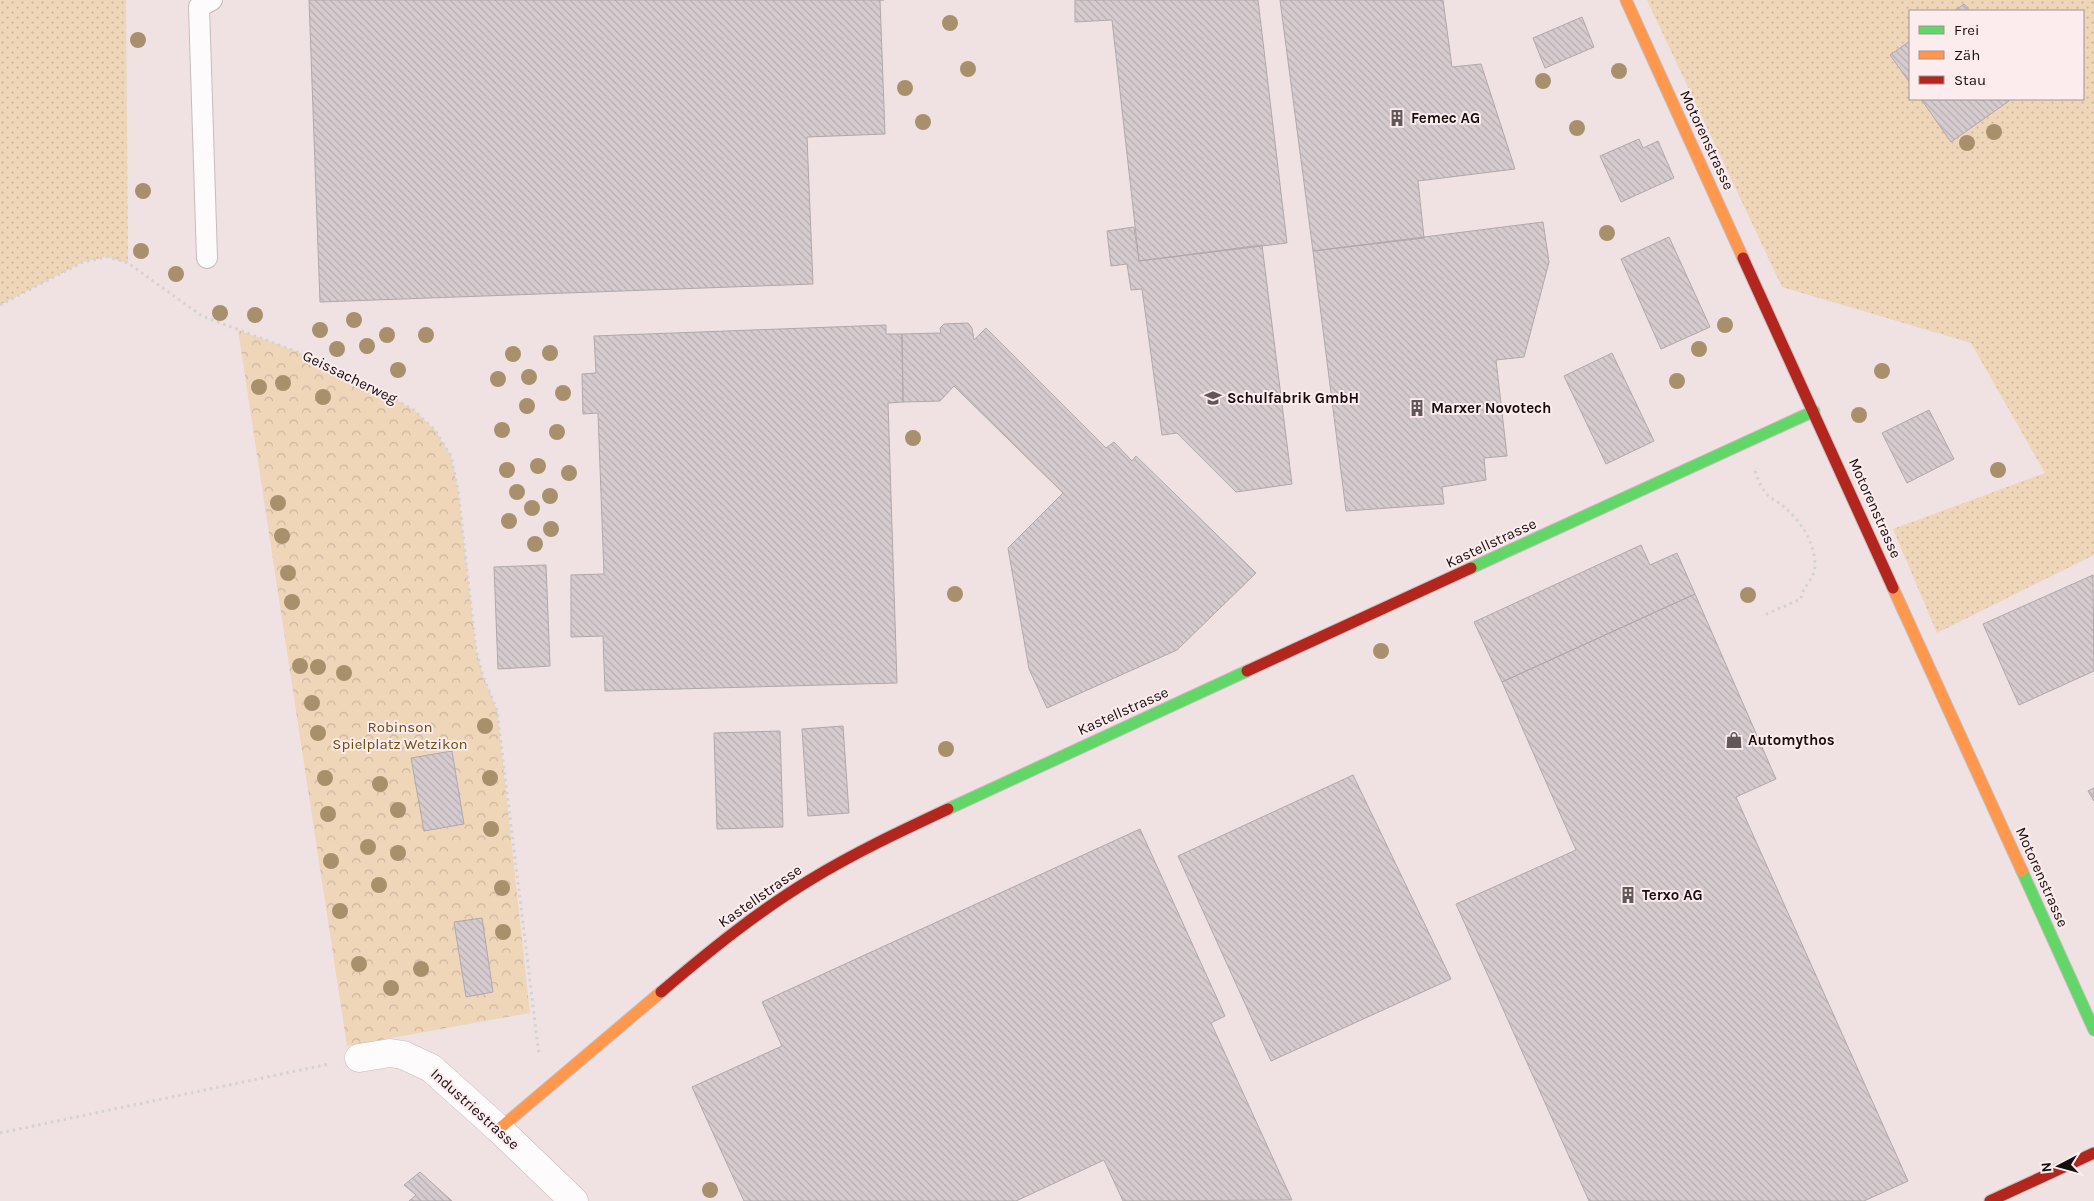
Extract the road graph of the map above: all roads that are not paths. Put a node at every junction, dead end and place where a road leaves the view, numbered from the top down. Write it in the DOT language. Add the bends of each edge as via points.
graph roads {
  1 [pos="212,0"];
  2 [pos="1626,0"];
  3 [pos="207,258"];
  4 [pos="1814,412"];
  5 [pos="2094,1030"];
  6 [pos="359,1058"];
  7 [pos="499,1129"];
  8 [pos="2094,1153"];
  9 [pos="574,1201"];
  10 [pos="1990,1201"];
  1 -- 3 [label="lane" via="198,7"];
  2 -- 4 [label="street, Motorenstrasse"];
  4 -- 5 [label="street, Motorenstrasse"];
  4 -- 7 [label="street, Kastellstrasse" via="1066,753 882,840 808,880 718,944"];
  6 -- 7 [label="street, Industriestrasse" via="390,1053 415,1059 431,1068"];
  7 -- 9 [label="street, Industriestrasse"];
  8 -- 10 [label="street"];
}
